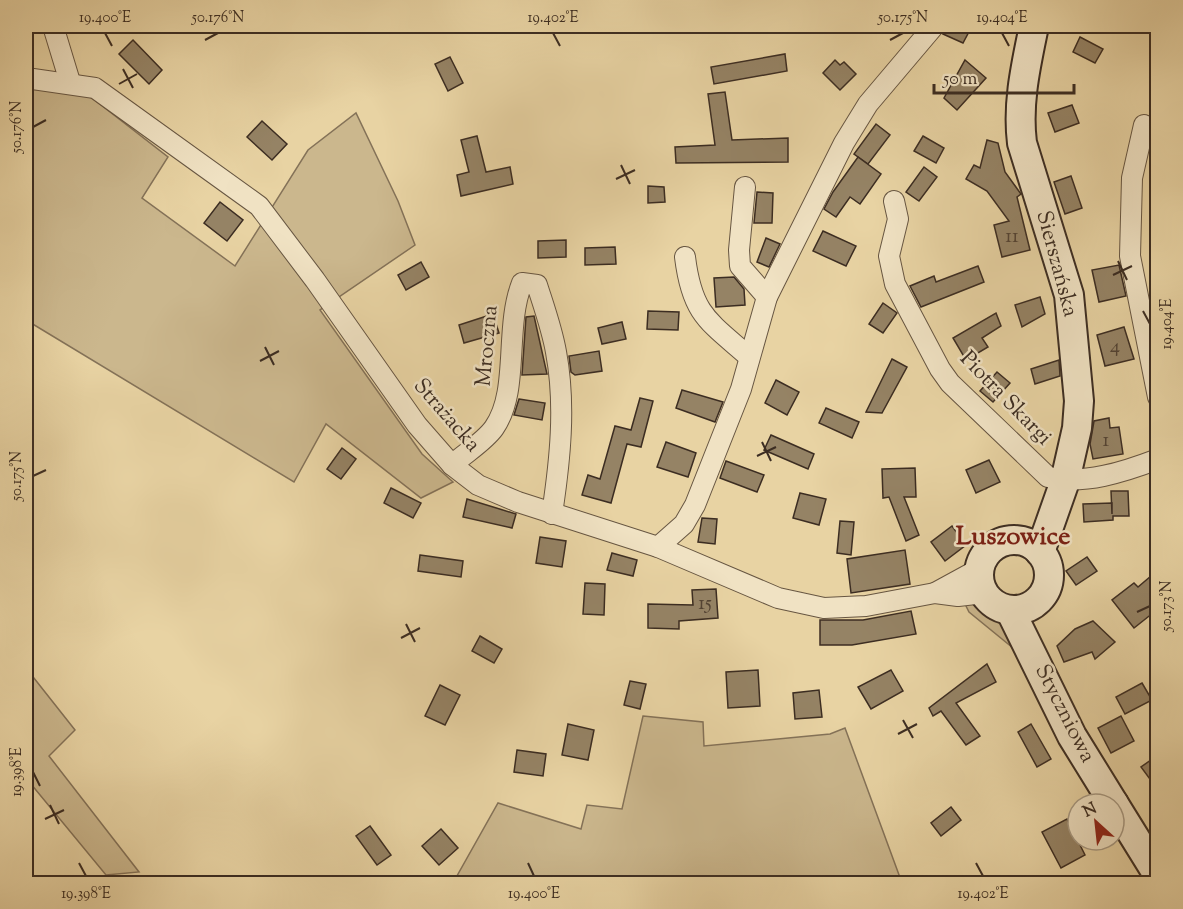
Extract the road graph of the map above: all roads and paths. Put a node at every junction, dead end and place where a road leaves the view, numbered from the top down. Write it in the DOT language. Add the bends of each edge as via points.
graph roads {
  1 [pos="53,26"];
  2 [pos="933,26"];
  3 [pos="1034,26"];
  4 [pos="26,78"];
  5 [pos="70,82"];
  6 [pos="1144,125"];
  7 [pos="745,187"];
  8 [pos="894,201"];
  9 [pos="685,257"];
  10 [pos="767,297"];
  11 [pos="748,356"];
  12 [pos="1158,397"];
  13 [pos="1158,459"];
  14 [pos="452,465"];
  15 [pos="1060,492"];
  16 [pos="552,514"];
  17 [pos="1028,546"];
  18 [pos="658,547"];
  19 [pos="982,581"];
  20 [pos="1021,608"];
  21 [pos="1107,792"];
  22 [pos="1126,823"];
  23 [pos="1158,875"];
  1 -- 5 [label="street"];
  2 -- 10 [label="street" via="868,104 844,143"];
  3 -- 15 [label="street, Sierszańska" via="1019,119 1031,178 1069,296 1079,401 1077,428"];
  4 -- 5 [label="street, Strażacka"];
  5 -- 14 [label="street, Strażacka" via="95,88 259,206 417,425"];
  6 -- 12 [label="street" via="1132,178 1130,256"];
  7 -- 10 [label="street" via="740,266"];
  8 -- 15 [label="street, Piotra Skargi" via="898,219 889,255 895,284 940,369"];
  9 -- 11 [label="street" via="689,285 706,320"];
  10 -- 11 [label="street"];
  11 -- 18 [label="street" via="726,433 695,505 684,524"];
  13 -- 15 [label="street"];
  14 -- 16 [label="street, Strażacka" via="478,485"];
  14 -- 16 [label="street, Mroczna" via="493,428 508,397 515,301 522,283 537,285 556,352 562,399"];
  15 -- 17 [label="street"];
  16 -- 18 [label="street, Strażacka"];
  17 -- 19 [label="street" via="1000,543 993,548 986,554"];
  17 -- 20 [label="street" via="1046,561 1048,581 1045,590"];
  18 -- 19 [label="street, Strażacka" via="778,598 824,608 866,606"];
  19 -- 20 [label="street" via="991,601"];
  20 -- 21 [label="street, Styczniowa" via="1033,654 1072,736"];
  22 -- 23 [label="street, Styczniowa"];
}
